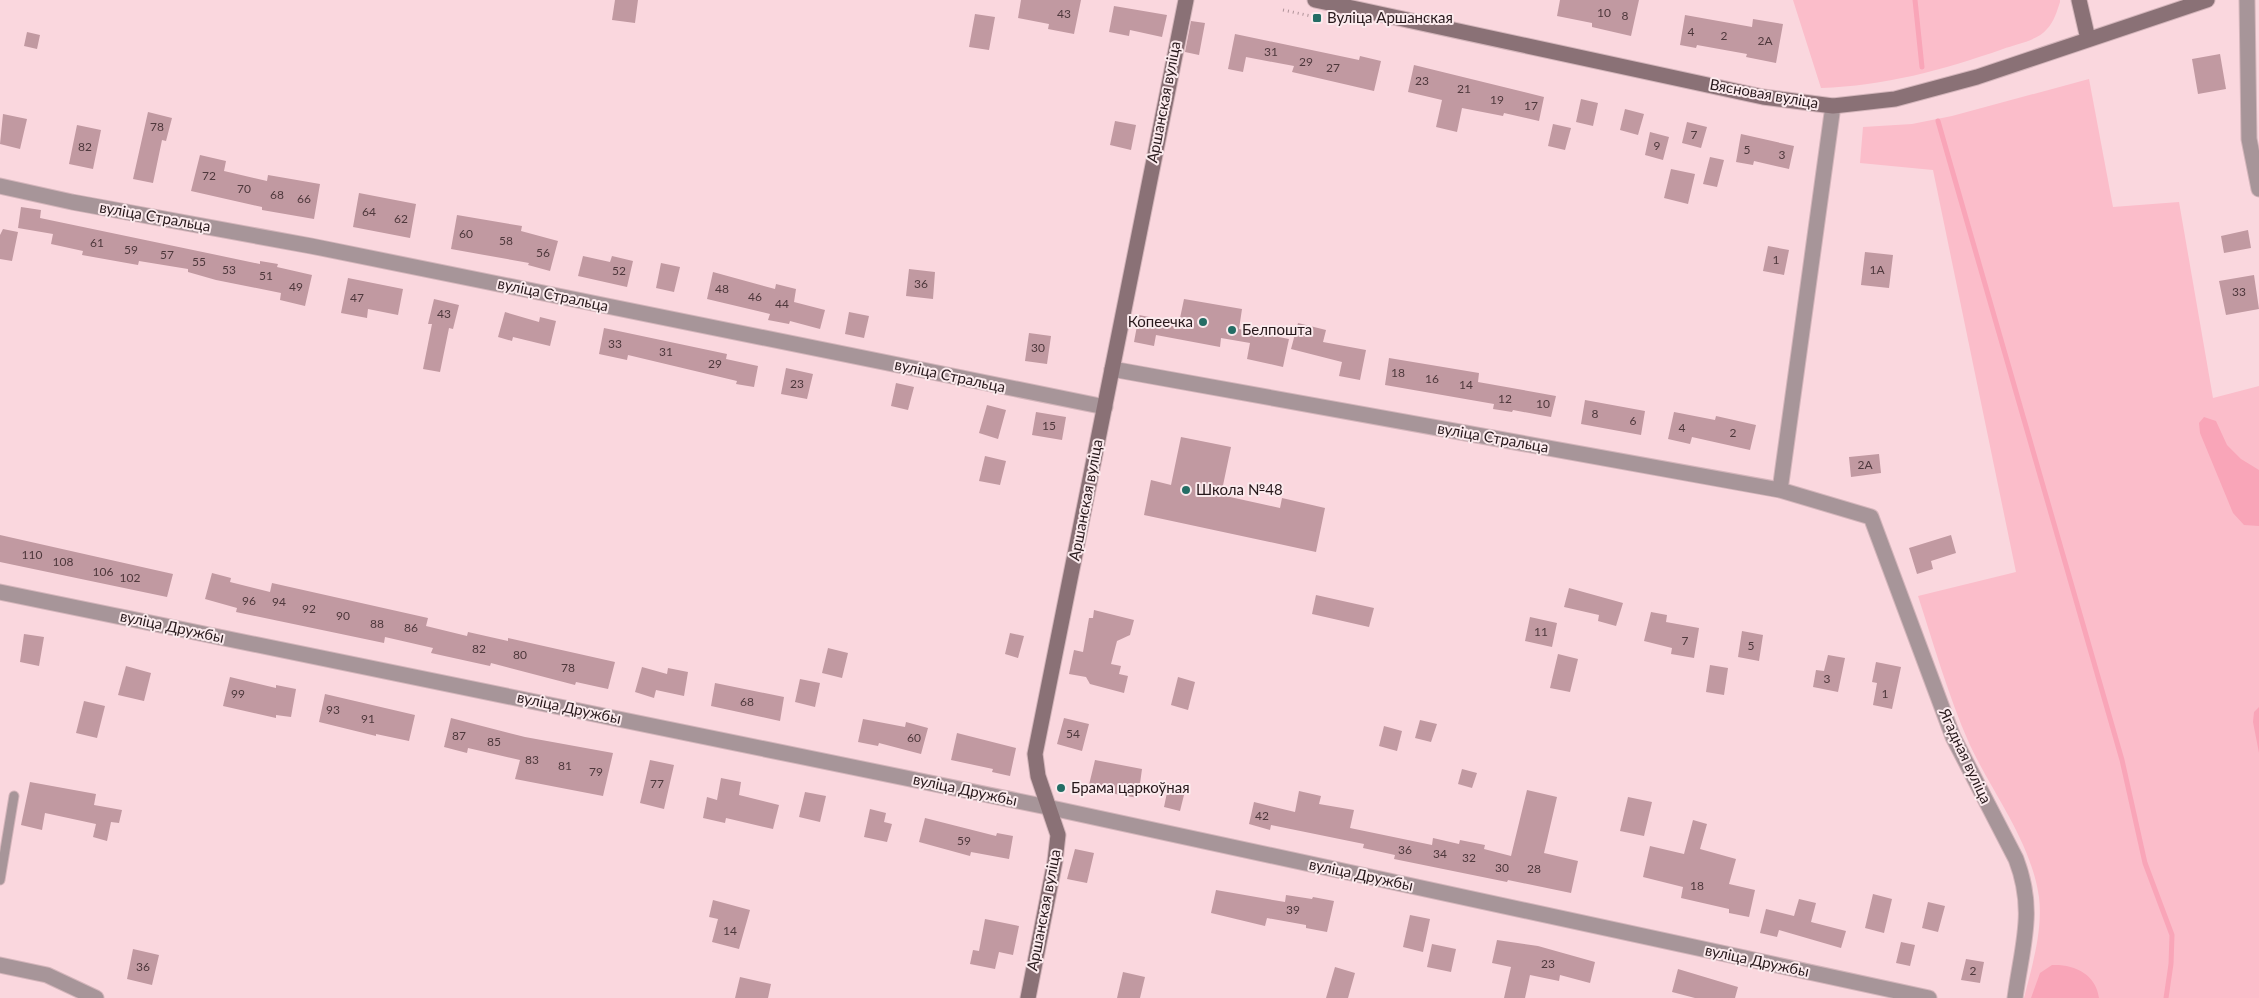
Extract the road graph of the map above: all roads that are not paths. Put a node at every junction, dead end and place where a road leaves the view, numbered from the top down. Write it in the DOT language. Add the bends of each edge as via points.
graph roads {
  1 [pos="1186,0"];
  2 [pos="1315,0"];
  3 [pos="2079,0"];
  4 [pos="2207,0"];
  5 [pos="2247,0"];
  6 [pos="2088,39"];
  7 [pos="1834,106"];
  8 [pos="0,186"];
  9 [pos="2259,189"];
  10 [pos="1112,369"];
  11 [pos="1105,407"];
  12 [pos="1780,490"];
  13 [pos="1871,517"];
  14 [pos="0,592"];
  15 [pos="14,796"];
  16 [pos="1047,807"];
  17 [pos="0,880"];
  18 [pos="0,965"];
  19 [pos="96,998"];
  20 [pos="1028,998"];
  21 [pos="1929,998"];
  22 [pos="2015,998"];
  1 -- 10 [label="street, Аршанская вуліца"];
  2 -- 7 [label="street, Вясновая вуліца" via="1763,97"];
  3 -- 6 [label="street"];
  4 -- 6 [label="street, Вясновая вуліца"];
  5 -- 9 [label="street" via="2250,140"];
  6 -- 7 [label="street, Вясновая вуліца" via="1977,77 1914,94"];
  7 -- 12 [label="street"];
  8 -- 11 [label="street, вуліца Стральца"];
  10 -- 11 [label="street, Аршанская вуліца"];
  10 -- 12 [label="street, вуліца Стральца"];
  11 -- 16 [label="street, Аршанская вуліца" via="1035,754"];
  12 -- 13 [label="street, вуліца Стральца"];
  13 -- 22 [label="street, Ягадная вуліца" via="1953,737 2024,879 2028,918"];
  14 -- 16 [label="street, вуліца Дружбы"];
  15 -- 17 [label="lane"];
  16 -- 20 [label="street, Аршанская вуліца" via="1058,834 1056,861"];
  16 -- 21 [label="street, вуліца Дружбы"];
  18 -- 19 [label="street" via="47,975"];
}
